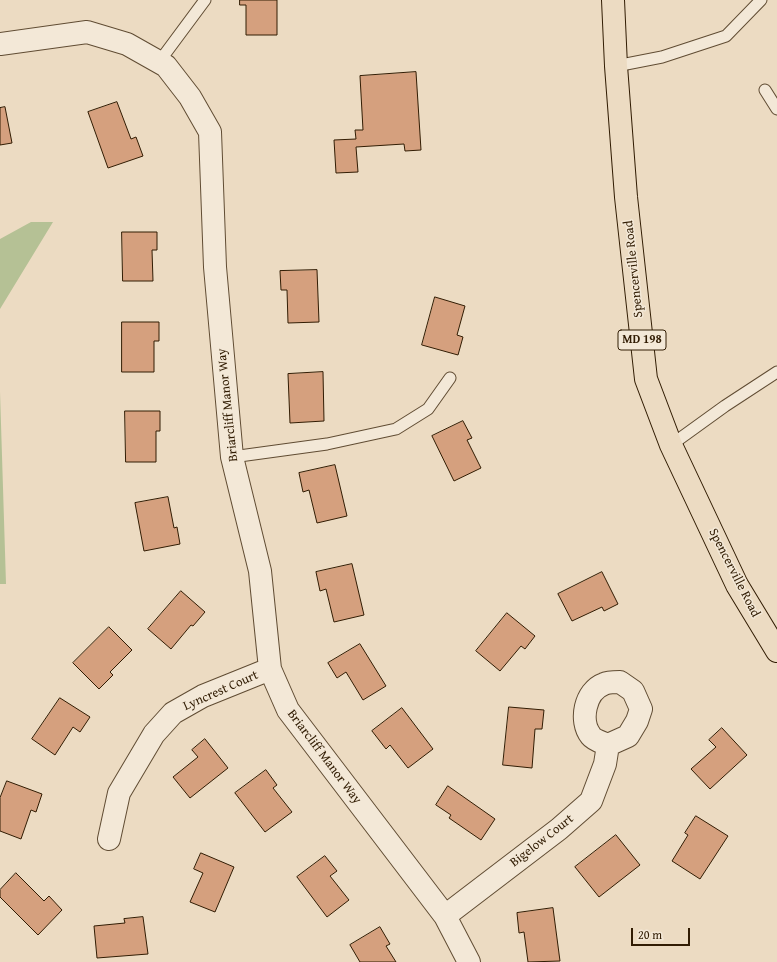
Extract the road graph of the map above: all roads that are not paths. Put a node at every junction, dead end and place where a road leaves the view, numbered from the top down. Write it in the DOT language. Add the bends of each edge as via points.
graph roads {
  1 [pos="205,0"];
  2 [pos="613,0"];
  3 [pos="761,0"];
  4 [pos="0,44"];
  5 [pos="159,62"];
  6 [pos="616,66"];
  7 [pos="765,90"];
  8 [pos="777,109"];
  9 [pos="777,372"];
  10 [pos="450,378"];
  11 [pos="671,445"];
  12 [pos="232,457"];
  13 [pos="777,651"];
  14 [pos="270,669"];
  15 [pos="608,745"];
  16 [pos="109,839"];
  17 [pos="445,916"];
  18 [pos="469,962"];
  1 -- 5 [label="lane"];
  2 -- 6 [label="main road, Spencerville Road / MD 198"];
  3 -- 6 [label="lane" via="726,36 662,57"];
  4 -- 5 [label="street, Briarcliff Manor Way" via="87,32 127,44"];
  5 -- 12 [label="street, Briarcliff Manor Way" via="166,66 190,97 210,132 215,267"];
  6 -- 11 [label="main road, Spencerville Road / MD 198" via="626,197 646,379"];
  7 -- 8 [label="lane"];
  9 -- 11 [label="lane"];
  10 -- 12 [label="lane" via="428,409 396,429 327,444"];
  11 -- 13 [label="main road, Spencerville Road / MD 198" via="737,585"];
  12 -- 14 [label="street, Briarcliff Manor Way" via="260,571"];
  14 -- 16 [label="street, Lyncrest Court" via="204,696 173,713 154,734 119,793"];
  14 -- 17 [label="street, Briarcliff Manor Way" via="288,710"];
  15 -- 17 [label="street, Bigelow Court" via="605,764 591,802"];
  17 -- 18 [label="street, Briarcliff Manor Way"];
}
